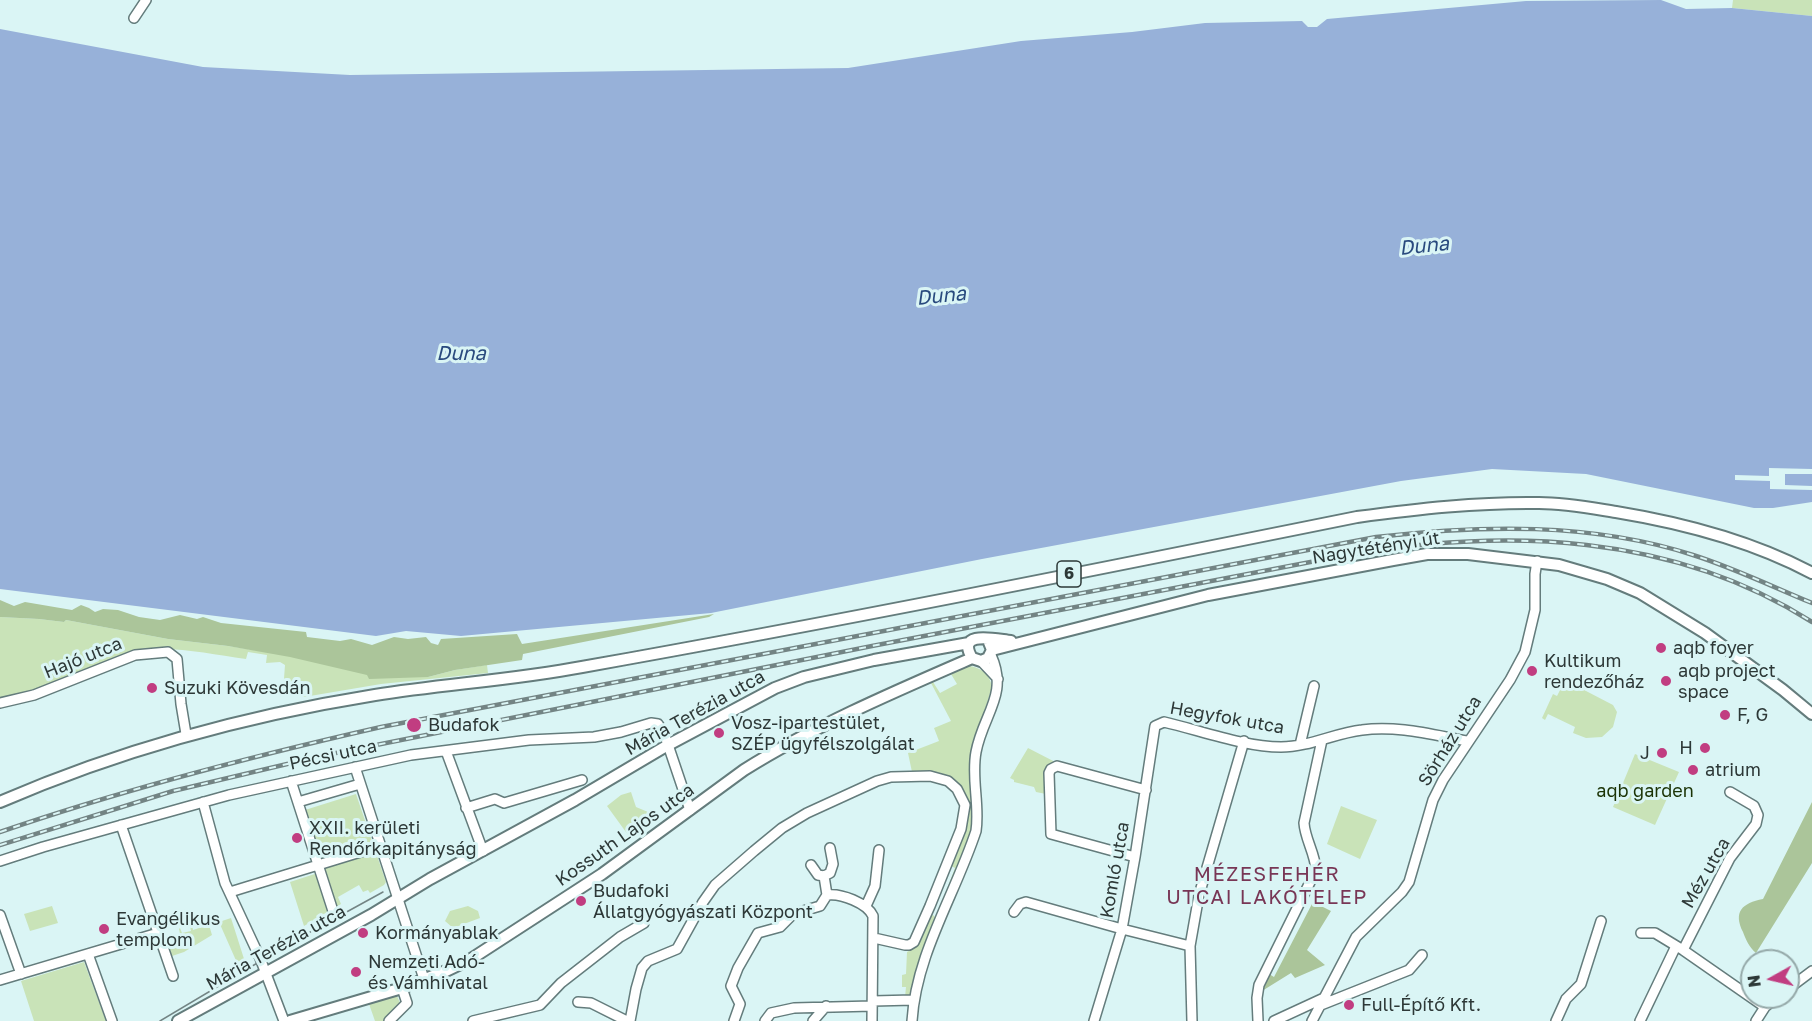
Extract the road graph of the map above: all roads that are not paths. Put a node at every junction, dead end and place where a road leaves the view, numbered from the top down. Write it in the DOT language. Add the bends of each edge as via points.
graph roads {
  1 [pos="147,0"];
  2 [pos="134,18"];
  3 [pos="1537,561"];
  4 [pos="1809,570"];
  5 [pos="980,652"];
  6 [pos="1314,686"];
  7 [pos="0,703"];
  8 [pos="1812,714"];
  9 [pos="1158,723"];
  10 [pos="186,734"];
  11 [pos="1322,740"];
  12 [pos="1244,741"];
  13 [pos="1467,741"];
  14 [pos="668,745"];
  15 [pos="1300,745"];
  16 [pos="446,751"];
  17 [pos="355,767"];
  18 [pos="582,780"];
  19 [pos="291,781"];
  20 [pos="360,784"];
  21 [pos="37,786"];
  22 [pos="1146,790"];
  23 [pos="1730,792"];
  24 [pos="0,795"];
  25 [pos="0,802"];
  26 [pos="203,802"];
  27 [pos="298,802"];
  28 [pos="466,808"];
  29 [pos="690,810"];
  30 [pos="122,825"];
  31 [pos="380,846"];
  32 [pos="830,848"];
  33 [pos="879,850"];
  34 [pos="483,851"];
  35 [pos="1135,857"];
  36 [pos="0,861"];
  37 [pos="318,865"];
  38 [pos="811,865"];
  39 [pos="824,876"];
  40 [pos="230,892"];
  41 [pos="826,895"];
  42 [pos="398,899"];
  43 [pos="866,906"];
  44 [pos="930,906"];
  45 [pos="333,911"];
  46 [pos="944,912"];
  47 [pos="1014,912"];
  48 [pos="0,915"];
  49 [pos="1601,921"];
  50 [pos="644,923"];
  51 [pos="1122,929"];
  52 [pos="158,933"];
  53 [pos="1641,933"];
  54 [pos="874,938"];
  55 [pos="1190,946"];
  56 [pos="1679,948"];
  57 [pos="88,954"];
  58 [pos="1422,956"];
  59 [pos="265,972"];
  60 [pos="21,974"];
  61 [pos="173,976"];
  62 [pos="424,979"];
  63 [pos="0,980"];
  64 [pos="402,987"];
  65 [pos="913,1000"];
  66 [pos="1324,1001"];
  67 [pos="578,1002"];
  68 [pos="873,1003"];
  69 [pos="826,1006"];
  70 [pos="1763,1013"];
  71 [pos="112,1021"];
  72 [pos="178,1021"];
  73 [pos="284,1021"];
  74 [pos="290,1021"];
  75 [pos="389,1021"];
  76 [pos="473,1021"];
  77 [pos="628,1021"];
  78 [pos="734,1021"];
  79 [pos="765,1021"];
  80 [pos="813,1021"];
  81 [pos="872,1021"];
  82 [pos="912,1021"];
  83 [pos="1094,1021"];
  84 [pos="1192,1021"];
  85 [pos="1258,1021"];
  86 [pos="1274,1021"];
  87 [pos="1312,1021"];
  88 [pos="1556,1021"];
  89 [pos="1640,1021"];
  90 [pos="1756,1021"];
  1 -- 2 [label="street"];
  3 -- 5 [label="main road, Nagytétényi út" via="1468,554 1405,558 1208,595"];
  3 -- 8 [label="main road, Nagytétényi út" via="1584,571 1641,593 1705,633"];
  3 -- 13 [label="street, Sörház utca" via="1535,610 1525,652"];
  4 -- 10 [label="main road, 6" via="1715,535 1637,515 1541,503 1435,507 1357,517 668,652 574,669 377,695"];
  5 -- 14 [label="main road, Mária Terézia utca" via="940,648 789,682"];
  5 -- 29 [label="main road, Kossuth Lajos utca" via="787,745 744,770"];
  5 -- 46 [label="street" via="998,679 996,695 974,762 976,831"];
  6 -- 15 [label="street"];
  7 -- 10 [label="street, Hajó utca" via="34,695 135,655 168,652 177,659"];
  9 -- 12 [label="street, Hegyfok utca"];
  9 -- 22 [label="street, Komló utca"];
  10 -- 21 [label="main road, 6"];
  11 -- 13 [label="street, Hegyfok utca" via="1378,728"];
  11 -- 15 [label="street, Hegyfok utca"];
  11 -- 85 [label="street" via="1304,823 1316,870 1259,985"];
  12 -- 15 [label="street, Hegyfok utca" via="1275,747"];
  12 -- 55 [label="street" via="1204,877"];
  13 -- 66 [label="street, Sörház utca" via="1432,800 1409,882 1356,937"];
  14 -- 16 [label="street, Pécsi utca" via="661,727 651,723 594,737 529,740"];
  14 -- 29 [label="street, Pécsi utca"];
  14 -- 34 [label="main road, Mária Terézia utca"];
  16 -- 17 [label="street, Pécsi utca"];
  16 -- 28 [label="street"];
  17 -- 19 [label="street, Pécsi utca"];
  17 -- 20 [label="street"];
  18 -- 28 [label="street" via="504,803 495,799"];
  19 -- 26 [label="street, Pécsi utca"];
  19 -- 27 [label="street"];
  20 -- 27 [label="street"];
  20 -- 31 [label="street"];
  21 -- 24 [label="main road, 6"];
  21 -- 25 [label="main road, 6"];
  22 -- 35 [label="street, Komló utca"];
  22 -- 35 [label="street" via="1057,766 1049,773 1051,834"];
  23 -- 56 [label="street, Méz utca" via="1754,806 1758,815 1756,825 1730,858"];
  26 -- 30 [label="street, Pécsi utca"];
  26 -- 40 [label="street"];
  27 -- 37 [label="street"];
  28 -- 34 [label="street"];
  29 -- 62 [label="main road, Kossuth Lajos utca" via="493,946"];
  30 -- 36 [label="street, Pécsi utca"];
  30 -- 52 [label="street"];
  31 -- 37 [label="street"];
  31 -- 42 [label="street"];
  32 -- 39 [label="street" via="833,864"];
  33 -- 43 [label="street" via="875,886"];
  34 -- 42 [label="main road, Mária Terézia utca"];
  35 -- 51 [label="street, Komló utca"];
  37 -- 40 [label="street"];
  37 -- 45 [label="street"];
  38 -- 39 [label="street" via="818,875"];
  39 -- 41 [label="street"];
  40 -- 59 [label="street"];
  41 -- 43 [label="street" via="834,894"];
  41 -- 78 [label="street" via="820,906 793,914 780,927 758,933 731,986 740,1004"];
  42 -- 59 [label="main road, Mária Terézia utca"];
  42 -- 62 [label="street"];
  43 -- 54 [label="street" via="873,916"];
  44 -- 46 [label="street"];
  44 -- 54 [label="street" via="909,945"];
  44 -- 77 [label="street" via="960,829 965,805 957,789 940,778 891,777 877,781 782,828 715,885 677,949 648,961 642,968"];
  46 -- 65 [label="street" via="920,971"];
  47 -- 51 [label="street" via="1026,902"];
  48 -- 60 [label="street"];
  49 -- 88 [label="street" via="1581,984 1566,999"];
  50 -- 76 [label="street" via="561,983 540,1005"];
  51 -- 55 [label="street"];
  51 -- 83 [label="street, Komló utca"];
  52 -- 57 [label="street"];
  52 -- 61 [label="street"];
  53 -- 56 [label="street" via="1655,933"];
  54 -- 68 [label="street"];
  55 -- 84 [label="street"];
  56 -- 70 [label="street"];
  56 -- 89 [label="street, Méz utca"];
  57 -- 60 [label="street"];
  57 -- 71 [label="street"];
  58 -- 66 [label="street" via="1409,970"];
  59 -- 72 [label="main road, Mária Terézia utca"];
  59 -- 73 [label="street"];
  60 -- 63 [label="street"];
  62 -- 64 [label="main road, Kossuth Lajos utca"];
  64 -- 74 [label="main road, Kossuth Lajos utca"];
  64 -- 75 [label="street" via="407,1003"];
  65 -- 68 [label="street"];
  65 -- 82 [label="street"];
  66 -- 86 [label="street"];
  66 -- 87 [label="street, Sörház utca"];
  67 -- 77 [label="street" via="591,1003"];
  68 -- 69 [label="street"];
  68 -- 81 [label="street"];
  69 -- 79 [label="street" via="771,1013"];
  69 -- 80 [label="street"];
  70 -- 90 [label="street"];
}
